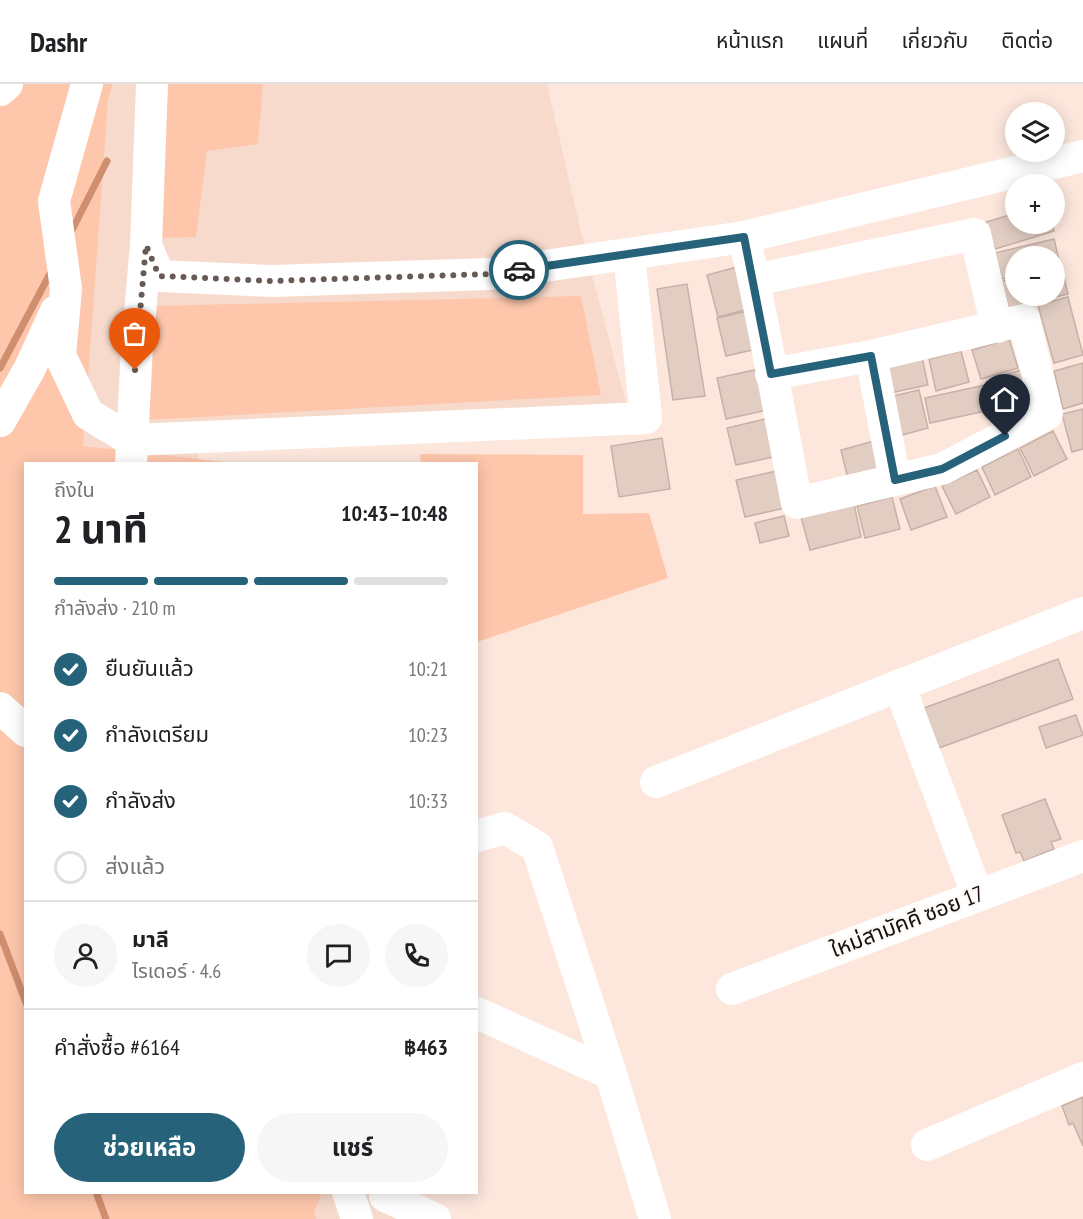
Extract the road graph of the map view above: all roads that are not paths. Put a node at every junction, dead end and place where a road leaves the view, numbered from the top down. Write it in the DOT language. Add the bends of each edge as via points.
graph roads {
  1 [pos="7,84"];
  2 [pos="87,84"];
  3 [pos="152,84"];
  4 [pos="0,90"];
  5 [pos="1083,156"];
  6 [pos="744,237"];
  7 [pos="146,245"];
  8 [pos="629,254"];
  9 [pos="754,280"];
  10 [pos="66,288"];
  11 [pos="997,327"];
  12 [pos="871,356"];
  13 [pos="771,374"];
  14 [pos="0,421"];
  15 [pos="131,452"];
  16 [pos="895,480"];
  17 [pos="1083,613"];
  18 [pos="899,685"];
  19 [pos="0,708"];
  20 [pos="24,729"];
  21 [pos="657,782"];
  22 [pos="478,836"];
  23 [pos="1083,856"];
  24 [pos="977,894"];
  25 [pos="732,989"];
  26 [pos="478,1012"];
  27 [pos="612,1074"];
  28 [pos="1083,1078"];
  29 [pos="927,1145"];
  30 [pos="349,1194"];
  31 [pos="385,1196"];
  32 [pos="357,1219"];
  33 [pos="435,1219"];
  34 [pos="655,1219"];
  1 -- 4 [label="street"];
  2 -- 10 [label="street" via="54,201"];
  3 -- 7 [label="street"];
  5 -- 6 [label="street"];
  6 -- 8 [label="street"];
  6 -- 9 [label="street"];
  7 -- 8 [label="street" via="159,276 271,281 490,274"];
  7 -- 15 [label="street"];
  8 -- 15 [label="street" via="646,418"];
  9 -- 11 [label="street" via="975,234"];
  9 -- 13 [label="street"];
  10 -- 14 [label="street" via="30,368"];
  10 -- 15 [label="street" via="60,355 88,414"];
  11 -- 12 [label="street"];
  11 -- 16 [label="street" via="1024,320 1047,414 942,469"];
  12 -- 13 [label="street"];
  12 -- 16 [label="street"];
  13 -- 16 [label="street" via="797,503"];
  17 -- 18 [label="street"];
  18 -- 21 [label="street"];
  18 -- 24 [label="street"];
  19 -- 20 [label="street"];
  22 -- 27 [label="street" via="505,828 537,847"];
  23 -- 24 [label="street, ใหม่สามัคคี ซอย 17"];
  24 -- 25 [label="street, ใหม่สามัคคี ซอย 17"];
  26 -- 27 [label="street"];
  27 -- 34 [label="street"];
  28 -- 29 [label="street"];
  30 -- 32 [label="street"];
  31 -- 33 [label="street"];
}
